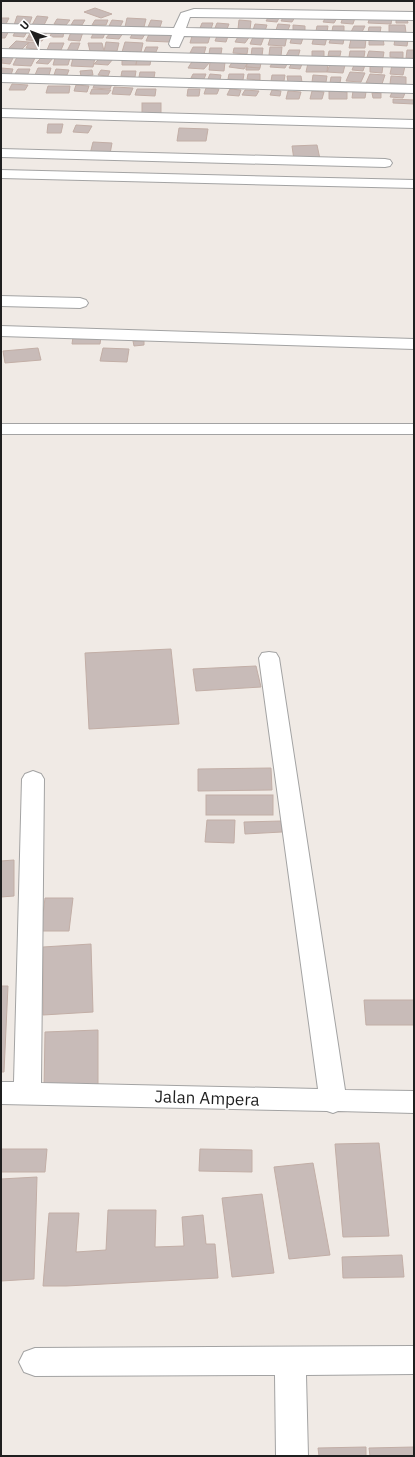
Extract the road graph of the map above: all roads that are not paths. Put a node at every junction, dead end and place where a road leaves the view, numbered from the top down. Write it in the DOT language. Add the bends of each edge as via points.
graph roads {
  1 [pos="414,16"];
  2 [pos="1,28"];
  3 [pos="179,31"];
  4 [pos="414,37"];
  5 [pos="1,53"];
  6 [pos="171,57"];
  7 [pos="414,64"];
  8 [pos="1,78"];
  9 [pos="164,88"];
  10 [pos="414,89"];
  11 [pos="1,113"];
  12 [pos="414,124"];
  13 [pos="1,153"];
  14 [pos="385,163"];
  15 [pos="1,174"];
  16 [pos="414,184"];
  17 [pos="1,301"];
  18 [pos="80,303"];
  19 [pos="1,331"];
  20 [pos="414,344"];
  21 [pos="414,428"];
  22 [pos="1,429"];
  23 [pos="269,658"];
  24 [pos="33,779"];
  25 [pos="14,1093"];
  26 [pos="334,1102"];
  27 [pos="414,1102"];
  28 [pos="414,1360"];
  29 [pos="290,1361"];
  30 [pos="35,1362"];
  31 [pos="292,1456"];
  1 -- 3 [label="street" via="194,13 185,15"];
  2 -- 3 [label="street"];
  3 -- 4 [label="street"];
  3 -- 6 [label="street"];
  5 -- 6 [label="street"];
  6 -- 7 [label="street"];
  6 -- 9 [label="street"];
  8 -- 9 [label="street"];
  9 -- 10 [label="street"];
  11 -- 12 [label="street"];
  13 -- 14 [label="street"];
  15 -- 16 [label="street"];
  17 -- 18 [label="street"];
  19 -- 20 [label="street"];
  21 -- 22 [label="street"];
  23 -- 26 [label="street"];
  24 -- 25 [label="street"];
  25 -- 26 [label="street, Jalan Ampera"];
  26 -- 27 [label="street, Jalan Ampera"];
  28 -- 29 [label="street"];
  29 -- 30 [label="street"];
  29 -- 31 [label="street"];
}
